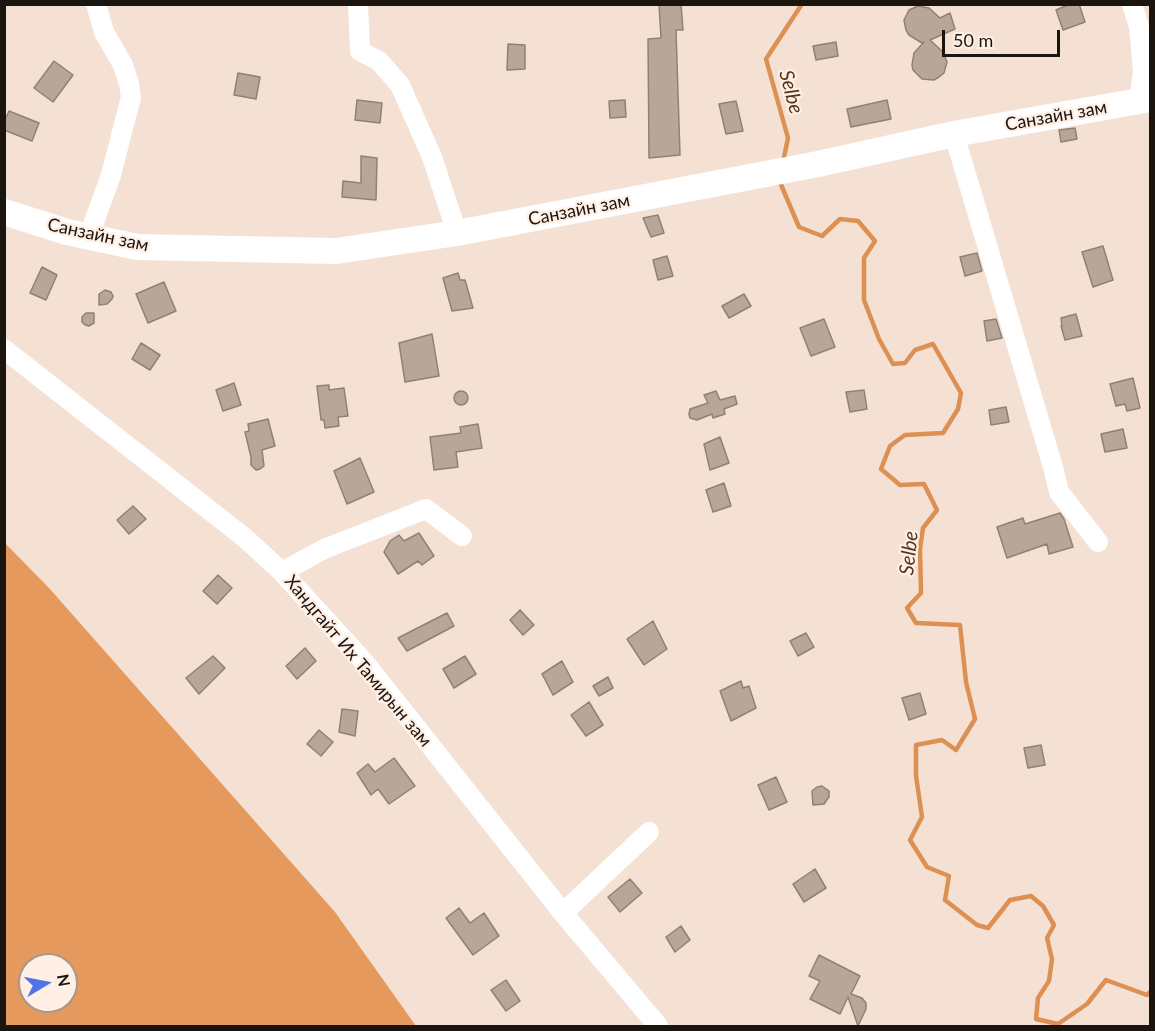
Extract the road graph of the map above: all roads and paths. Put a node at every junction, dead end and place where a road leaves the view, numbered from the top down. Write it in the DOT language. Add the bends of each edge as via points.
graph roads {
  1 [pos="96,4"];
  2 [pos="358,4"];
  3 [pos="1132,4"];
  4 [pos="1145,101"];
  5 [pos="954,134"];
  6 [pos="4,212"];
  7 [pos="457,233"];
  8 [pos="89,236"];
  9 [pos="4,349"];
  10 [pos="462,536"];
  11 [pos="1098,542"];
  12 [pos="282,572"];
  13 [pos="649,832"];
  14 [pos="563,913"];
  15 [pos="658,1026"];
  1 -- 8 [label="street" via="104,32 123,65 131,97 111,175"];
  2 -- 7 [label="street" via="360,51 379,61 400,85 432,157"];
  3 -- 4 [label="street" via="1139,27"];
  4 -- 5 [label="main road, Санзайн зам"];
  5 -- 7 [label="main road, Санзайн зам"];
  5 -- 11 [label="street" via="1059,492"];
  6 -- 8 [label="main road, Санзайн зам"];
  7 -- 8 [label="main road, Санзайн зам" via="336,251 137,247"];
  9 -- 12 [label="street, Хандгайт Их Тамирын зам" via="245,538"];
  10 -- 12 [label="street" via="426,509 324,549"];
  12 -- 14 [label="street, Хандгайт Их Тамирын зам" via="365,663"];
  13 -- 14 [label="street"];
  14 -- 15 [label="street, Хандгайт Их Тамирын зам"];
}
